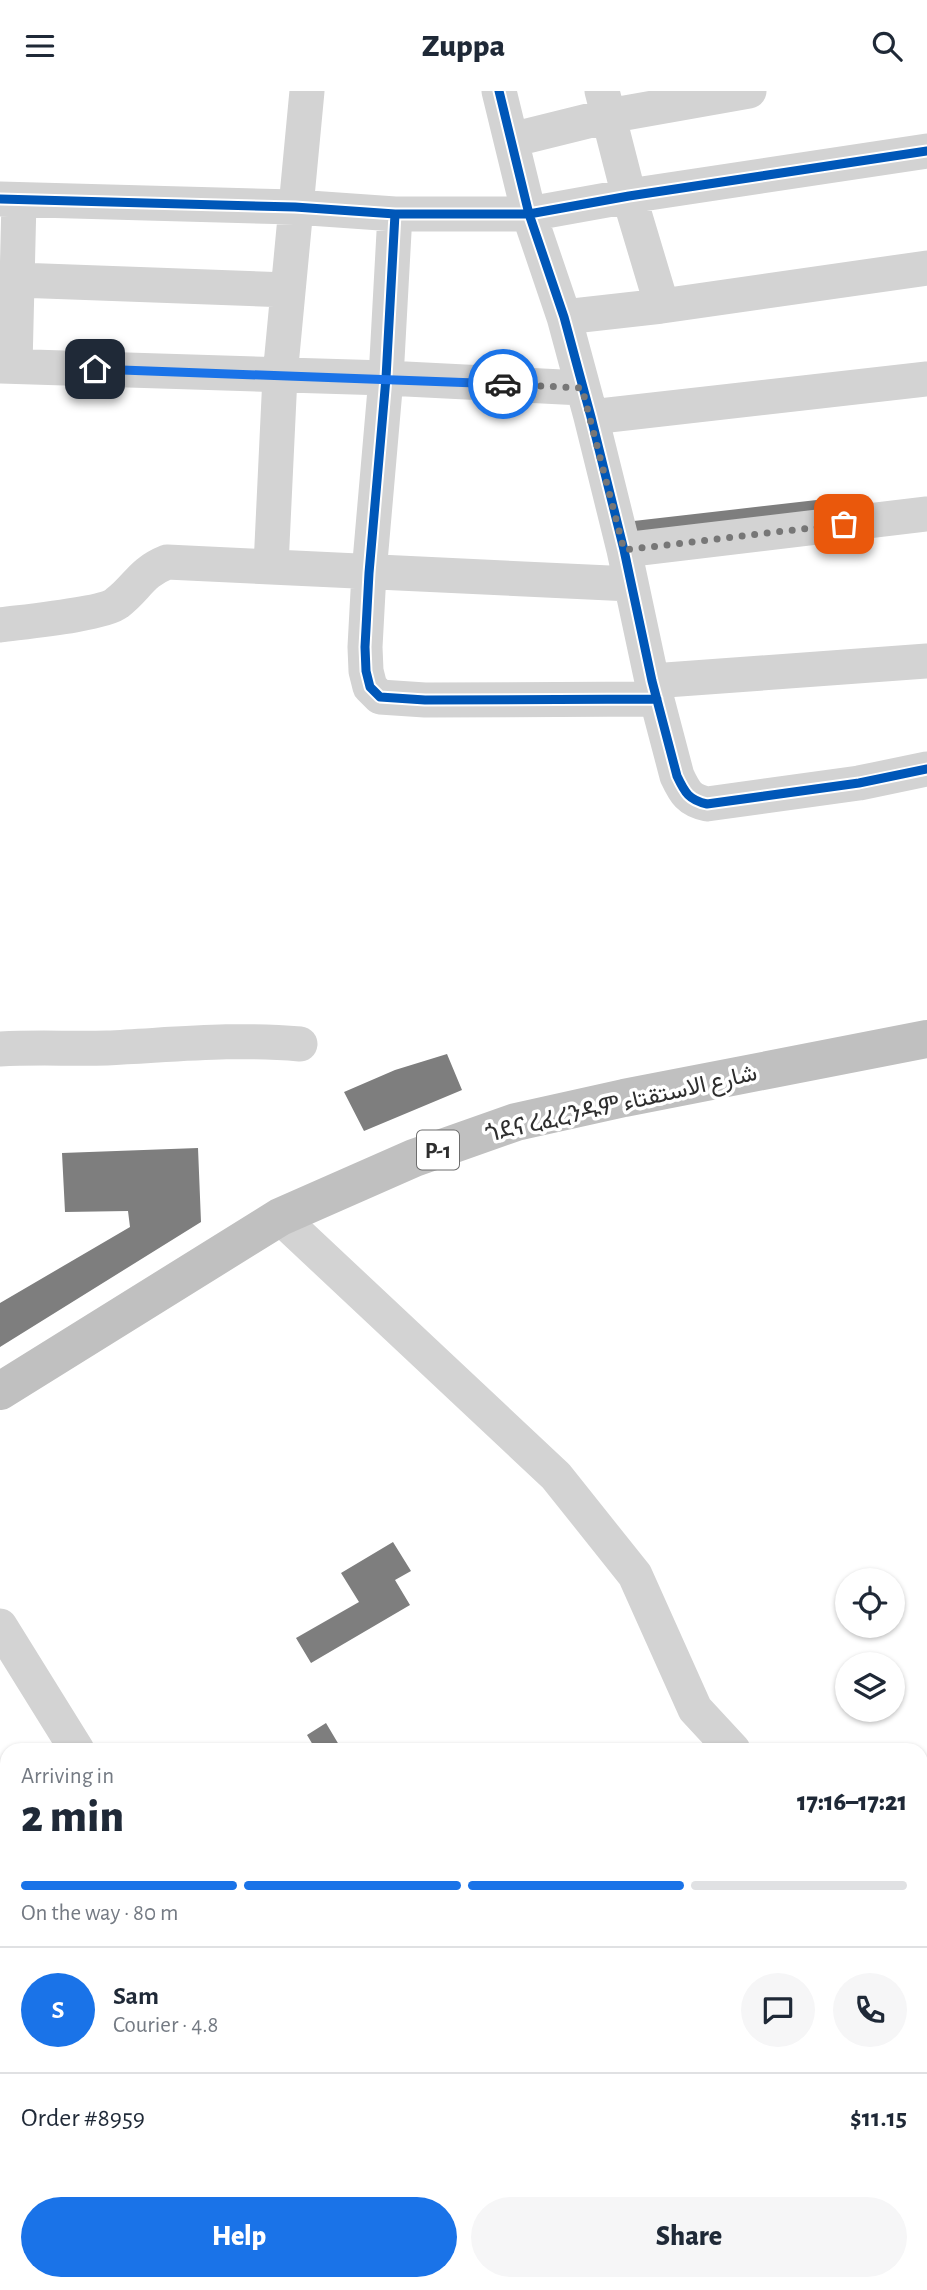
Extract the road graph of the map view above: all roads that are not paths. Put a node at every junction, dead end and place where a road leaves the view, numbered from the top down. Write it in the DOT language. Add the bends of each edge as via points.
graph roads {
  1 [pos="307,91"];
  2 [pos="499,91"];
  3 [pos="749,91"];
  4 [pos="605,104"];
  5 [pos="511,140"];
  6 [pos="927,151"];
  7 [pos="629,195"];
  8 [pos="9,200"];
  9 [pos="295,207"];
  10 [pos="396,214"];
  11 [pos="529,214"];
  12 [pos="927,268"];
  13 [pos="17,280"];
  14 [pos="288,290"];
  15 [pos="662,306"];
  16 [pos="564,317"];
  17 [pos="8,366"];
  18 [pos="280,376"];
  19 [pos="386,378"];
  20 [pos="927,379"];
  21 [pos="587,403"];
  22 [pos="927,514"];
  23 [pos="624,550"];
  24 [pos="271,566"];
  25 [pos="369,573"];
  26 [pos="631,584"];
  27 [pos="0,625"];
  28 [pos="927,661"];
  29 [pos="654,690"];
  30 [pos="927,769"];
  31 [pos="927,1039"];
  32 [pos="300,1044"];
  33 [pos="0,1048"];
  34 [pos="280,1217"];
  35 [pos="0,1391"];
  36 [pos="0,1626"];
  37 [pos="73,1743"];
  38 [pos="727,1743"];
  1 -- 9 [label="street"];
  2 -- 5 [label="street"];
  3 -- 4 [label="street"];
  4 -- 5 [label="street"];
  4 -- 7 [label="street"];
  5 -- 11 [label="street"];
  6 -- 7 [label="street"];
  7 -- 11 [label="street"];
  7 -- 15 [label="street"];
  8 -- 9 [label="street"];
  8 -- 13 [label="street"];
  9 -- 10 [label="street"];
  9 -- 14 [label="street"];
  10 -- 11 [label="street"];
  10 -- 19 [label="street"];
  11 -- 16 [label="street"];
  12 -- 15 [label="street"];
  13 -- 14 [label="street"];
  13 -- 17 [label="street"];
  14 -- 18 [label="street"];
  15 -- 16 [label="street"];
  16 -- 21 [label="street"];
  17 -- 18 [label="street"];
  18 -- 19 [label="street"];
  18 -- 24 [label="street"];
  19 -- 21 [label="street"];
  19 -- 25 [label="street"];
  20 -- 21 [label="street"];
  21 -- 23 [label="street"];
  22 -- 23 [label="street"];
  23 -- 26 [label="street"];
  24 -- 25 [label="street"];
  24 -- 27 [label="street" via="167,562 150,569 116,605"];
  25 -- 26 [label="street"];
  25 -- 29 [label="street" via="366,671 370,687 380,697 425,700"];
  26 -- 29 [label="street"];
  28 -- 29 [label="street"];
  29 -- 30 [label="street" via="677,776 694,801 707,804 831,787"];
  31 -- 34 [label="highway, ጎደና ረፈረንዱም شارع الاستقتاء / P-1" via="516,1122 414,1158"];
  32 -- 33 [label="street" via="201,1041 106,1048"];
  34 -- 35 [label="highway, ጎደና ረፈረንዱም شارع الاستقتاء / P-1"];
  34 -- 38 [label="street" via="556,1476 635,1575 695,1709"];
  36 -- 37 [label="street"];
}
